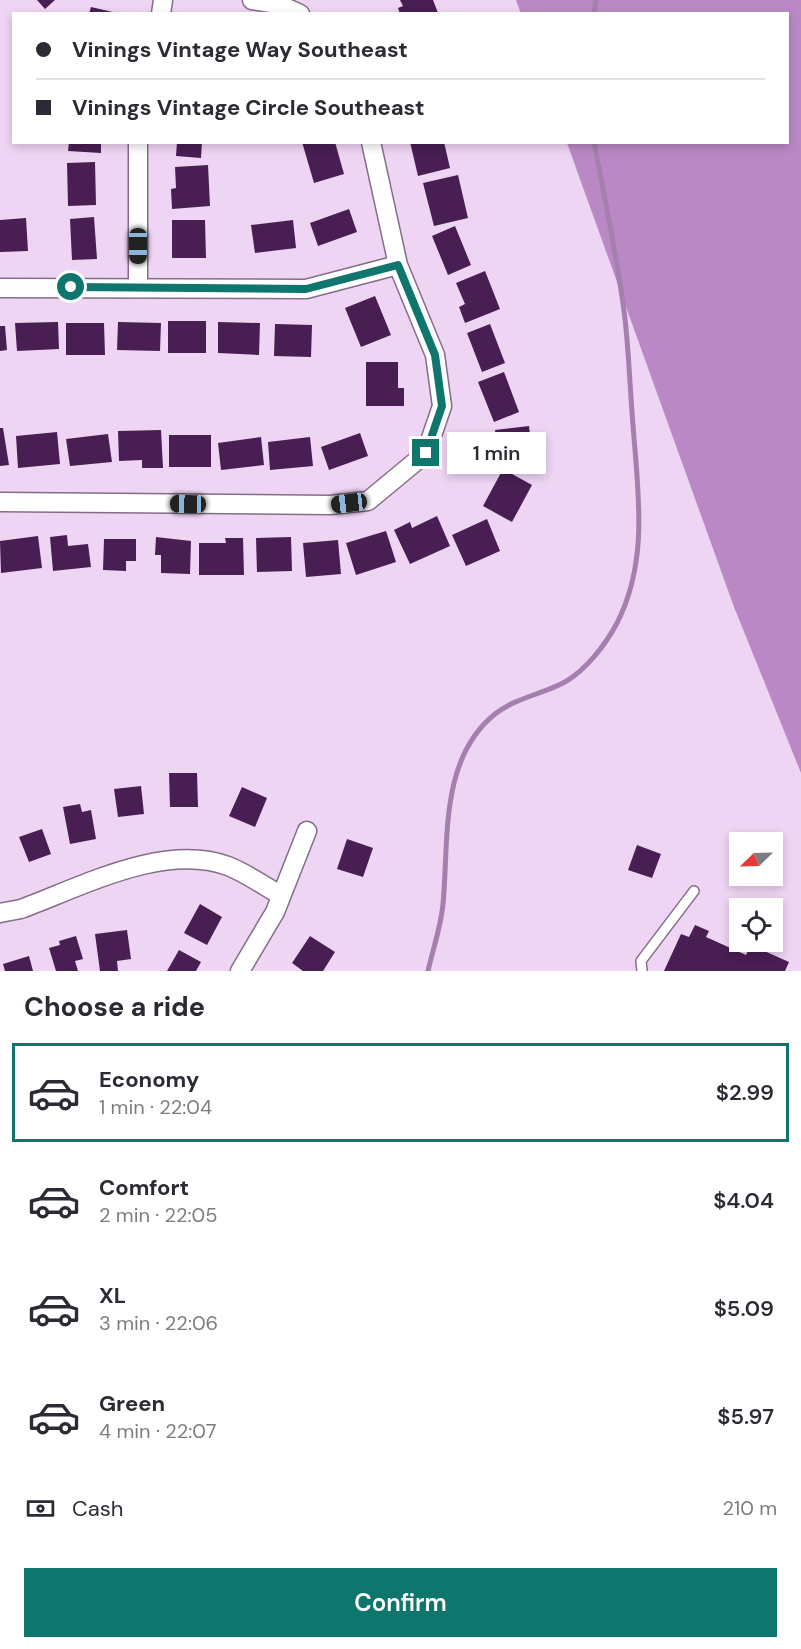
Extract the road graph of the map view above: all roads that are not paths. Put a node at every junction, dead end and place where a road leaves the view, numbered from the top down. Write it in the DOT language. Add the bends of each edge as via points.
graph roads {
  1 [pos="252,0"];
  2 [pos="296,12"];
  3 [pos="138,144"];
  4 [pos="371,144"];
  5 [pos="398,265"];
  6 [pos="138,287"];
  7 [pos="0,288"];
  8 [pos="0,502"];
  9 [pos="307,831"];
  10 [pos="694,891"];
  11 [pos="280,895"];
  12 [pos="0,913"];
  13 [pos="240,971"];
  14 [pos="642,971"];
  1 -- 2 [label="street" via="278,4"];
  3 -- 6 [label="street"];
  4 -- 5 [label="street"];
  5 -- 6 [label="street" via="306,289"];
  5 -- 8 [label="street" via="435,355 442,406 426,453 368,501 330,506"];
  6 -- 7 [label="street"];
  9 -- 11 [label="street"];
  10 -- 14 [label="lane" via="641,961"];
  11 -- 12 [label="street" via="227,866 184,858 148,862 21,909"];
  11 -- 13 [label="street" via="275,912"];
}
